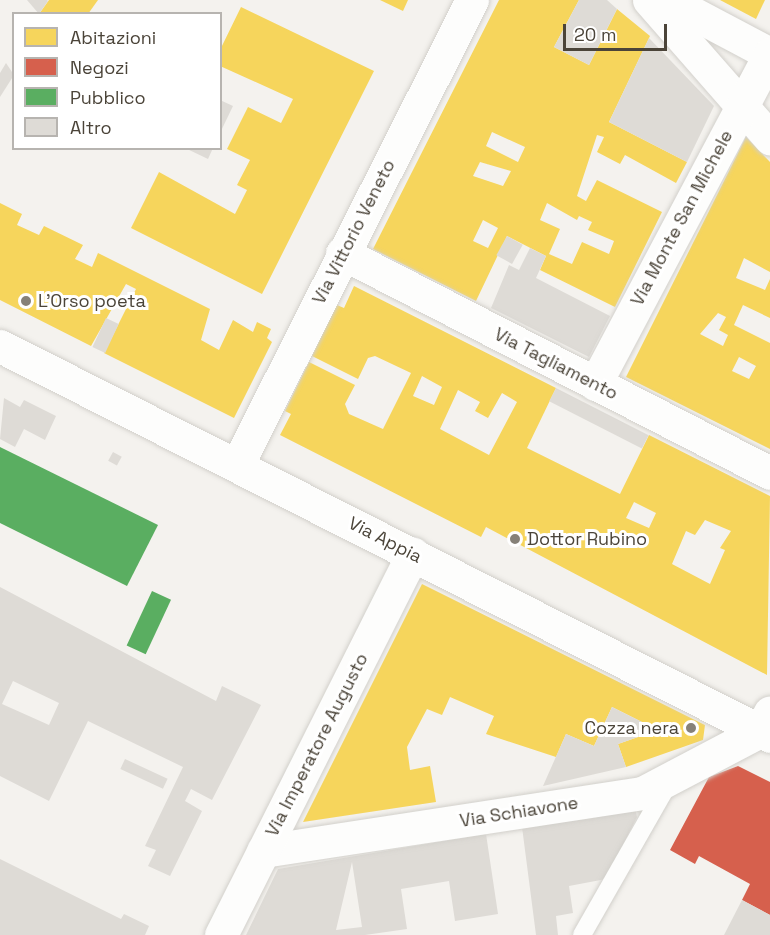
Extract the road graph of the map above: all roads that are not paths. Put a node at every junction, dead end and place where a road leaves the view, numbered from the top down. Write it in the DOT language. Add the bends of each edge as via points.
graph roads {
  1 [pos="472,0"];
  2 [pos="649,0"];
  3 [pos="668,0"];
  4 [pos="770,53"];
  5 [pos="741,106"];
  6 [pos="770,138"];
  7 [pos="342,253"];
  8 [pos="0,346"];
  9 [pos="595,384"];
  10 [pos="237,465"];
  11 [pos="770,473"];
  12 [pos="412,554"];
  13 [pos="767,727"];
  14 [pos="672,777"];
  15 [pos="263,851"];
  16 [pos="221,935"];
  17 [pos="582,935"];
  1 -- 7 [label="street, Via Vittorio Veneto"];
  2 -- 5 [label="street"];
  3 -- 4 [label="street"];
  4 -- 5 [label="street, Via Monte San Michele"];
  5 -- 6 [label="street"];
  5 -- 9 [label="street, Via Monte San Michele"];
  7 -- 9 [label="street, Via Tagliamento"];
  7 -- 10 [label="street, Via Vittorio Veneto"];
  8 -- 10 [label="street, Via Appia"];
  9 -- 11 [label="street, Via Tagliamento"];
  10 -- 12 [label="street, Via Appia"];
  12 -- 13 [label="street, Via Appia"];
  12 -- 15 [label="street, Via Imperatore Augusto"];
  13 -- 14 [label="street, Via Schiavone"];
  14 -- 15 [label="street, Via Schiavone" via="642,793"];
  14 -- 17 [label="lane"];
  15 -- 16 [label="street, Via Imperatore Augusto"];
}
